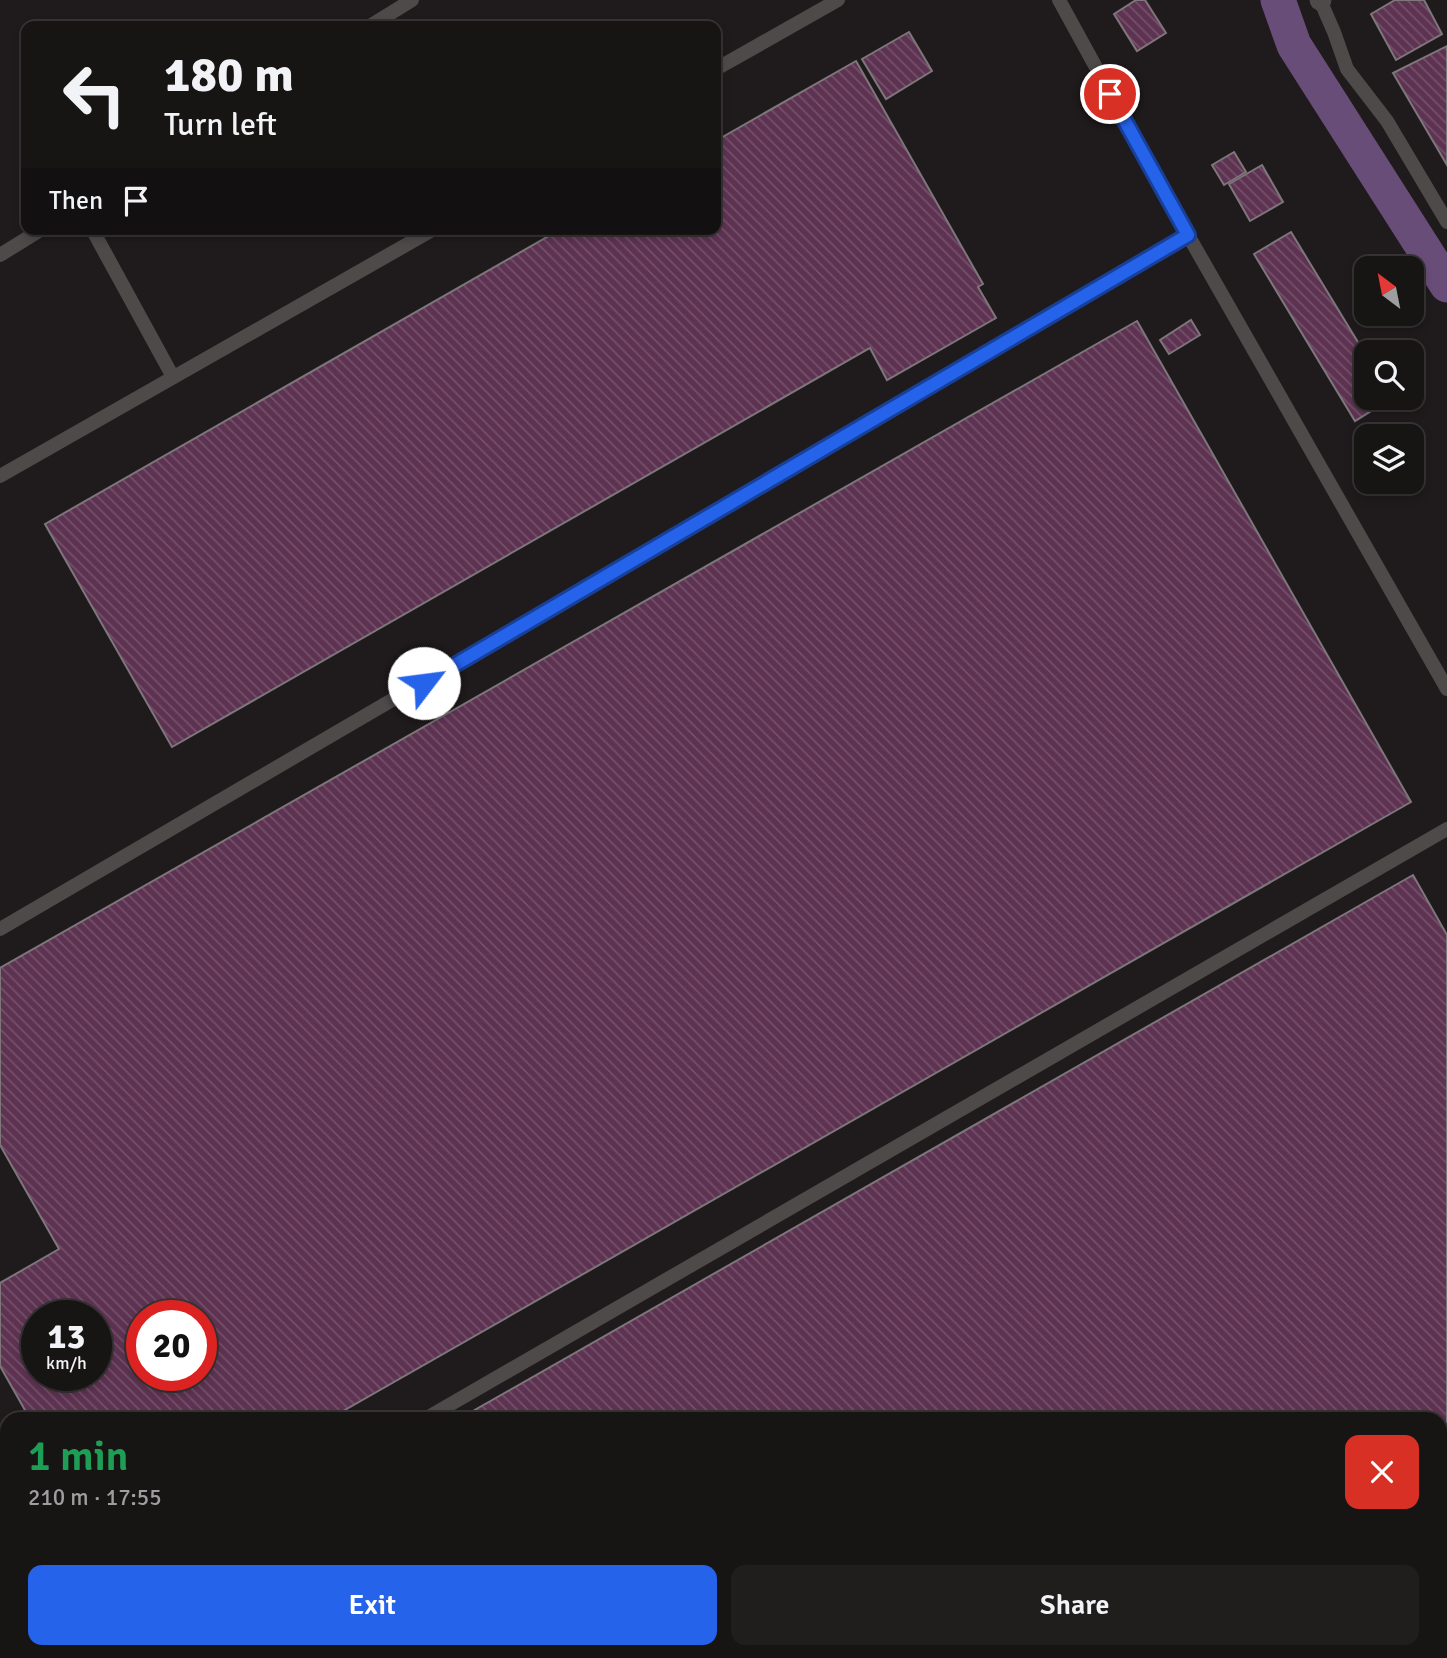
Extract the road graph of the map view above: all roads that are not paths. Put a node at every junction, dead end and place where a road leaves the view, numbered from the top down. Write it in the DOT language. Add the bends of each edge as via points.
graph roads {
  1 [pos="412,0"];
  2 [pos="838,0"];
  3 [pos="1059,0"];
  4 [pos="1320,0"];
  5 [pos="378,21"];
  6 [pos="721,66"];
  7 [pos="1447,222"];
  8 [pos="32,235"];
  9 [pos="95,235"];
  10 [pos="423,235"];
  11 [pos="1188,235"];
  12 [pos="0,255"];
  13 [pos="173,377"];
  14 [pos="0,476"];
  15 [pos="1447,689"];
  16 [pos="1447,829"];
  17 [pos="0,929"];
  18 [pos="437,1412"];
  1 -- 5 [label="lane"];
  2 -- 6 [label="lane"];
  3 -- 11 [label="lane"];
  4 -- 7 [label="lane" via="1347,69 1387,121"];
  8 -- 12 [label="lane"];
  9 -- 13 [label="lane"];
  10 -- 13 [label="lane"];
  11 -- 15 [label="lane"];
  11 -- 17 [label="lane"];
  13 -- 14 [label="lane"];
  16 -- 18 [label="lane"];
}
